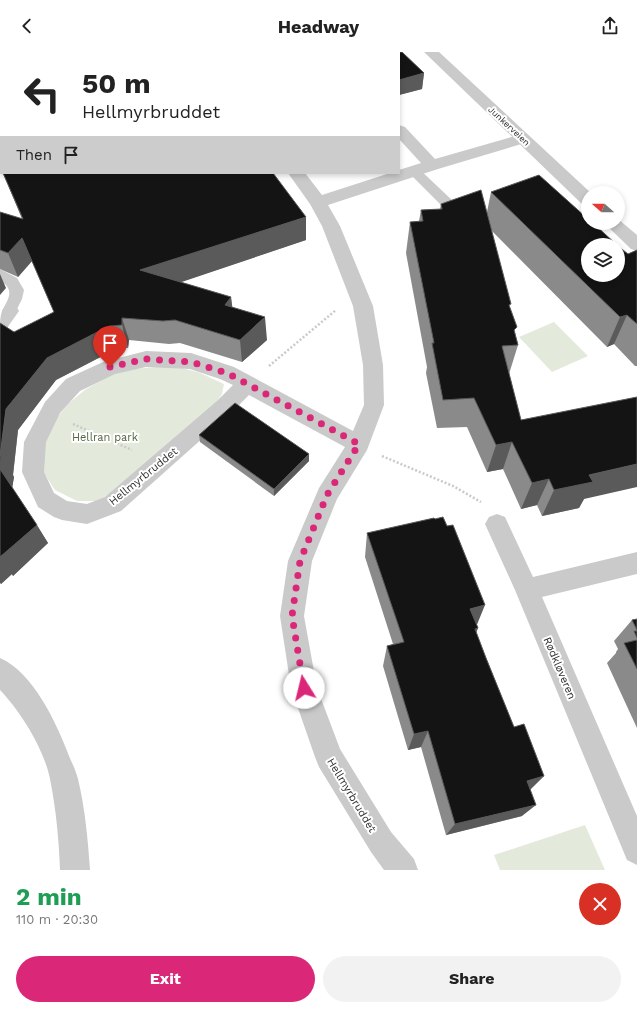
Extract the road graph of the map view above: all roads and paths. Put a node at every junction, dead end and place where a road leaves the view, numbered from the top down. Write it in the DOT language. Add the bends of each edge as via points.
graph roads {
  1 [pos="430,52"];
  2 [pos="400,131"];
  3 [pos="522,139"];
  4 [pos="432,165"];
  5 [pos="414,171"];
  6 [pos="297,174"];
  7 [pos="581,194"];
  8 [pos="318,202"];
  9 [pos="448,204"];
  10 [pos="621,230"];
  11 [pos="637,245"];
  12 [pos="0,274"];
  13 [pos="357,291"];
  14 [pos="4,317"];
  15 [pos="247,384"];
  16 [pos="48,413"];
  17 [pos="359,444"];
  18 [pos="161,463"];
  19 [pos="497,524"];
  20 [pos="637,563"];
  21 [pos="527,590"];
  22 [pos="0,671"];
  23 [pos="637,850"];
  24 [pos="75,870"];
  25 [pos="403,870"];
  1 -- 3 [label="street, Junkerveien"];
  2 -- 4 [label="street"];
  3 -- 4 [label="street"];
  3 -- 7 [label="street, Junkerveien"];
  4 -- 5 [label="street"];
  5 -- 8 [label="street"];
  5 -- 9 [label="lane"];
  6 -- 8 [label="street, Hellmyrbruddet"];
  8 -- 13 [label="street, Hellmyrbruddet" via="331,226"];
  10 -- 11 [label="street"];
  12 -- 14 [label="lane" via="15,286 18,294"];
  13 -- 15 [label="path"];
  13 -- 17 [label="street, Hellmyrbruddet" via="363,306 373,365 374,405"];
  15 -- 16 [label="street, Hellmyrbruddet" via="227,373 191,362 146,359 110,367 73,385"];
  15 -- 17 [label="street, Hellmyrbruddet"];
  15 -- 18 [label="street, Hellmyrbruddet"];
  16 -- 18 [label="path"];
  16 -- 18 [label="street, Hellmyrbruddet" via="34,442 33,472 46,500 62,510 87,514 113,504"];
  17 -- 19 [label="path" via="453,486 481,502"];
  17 -- 25 [label="street, Hellmyrbruddet" via="327,495 300,561 292,616 304,688 329,757 381,842"];
  19 -- 21 [label="street, Rødkløveren"];
  20 -- 21 [label="street"];
  21 -- 23 [label="street, Rødkløveren"];
  22 -- 24 [label="street" via="23,695 46,732 62,772 73,837"];
}
